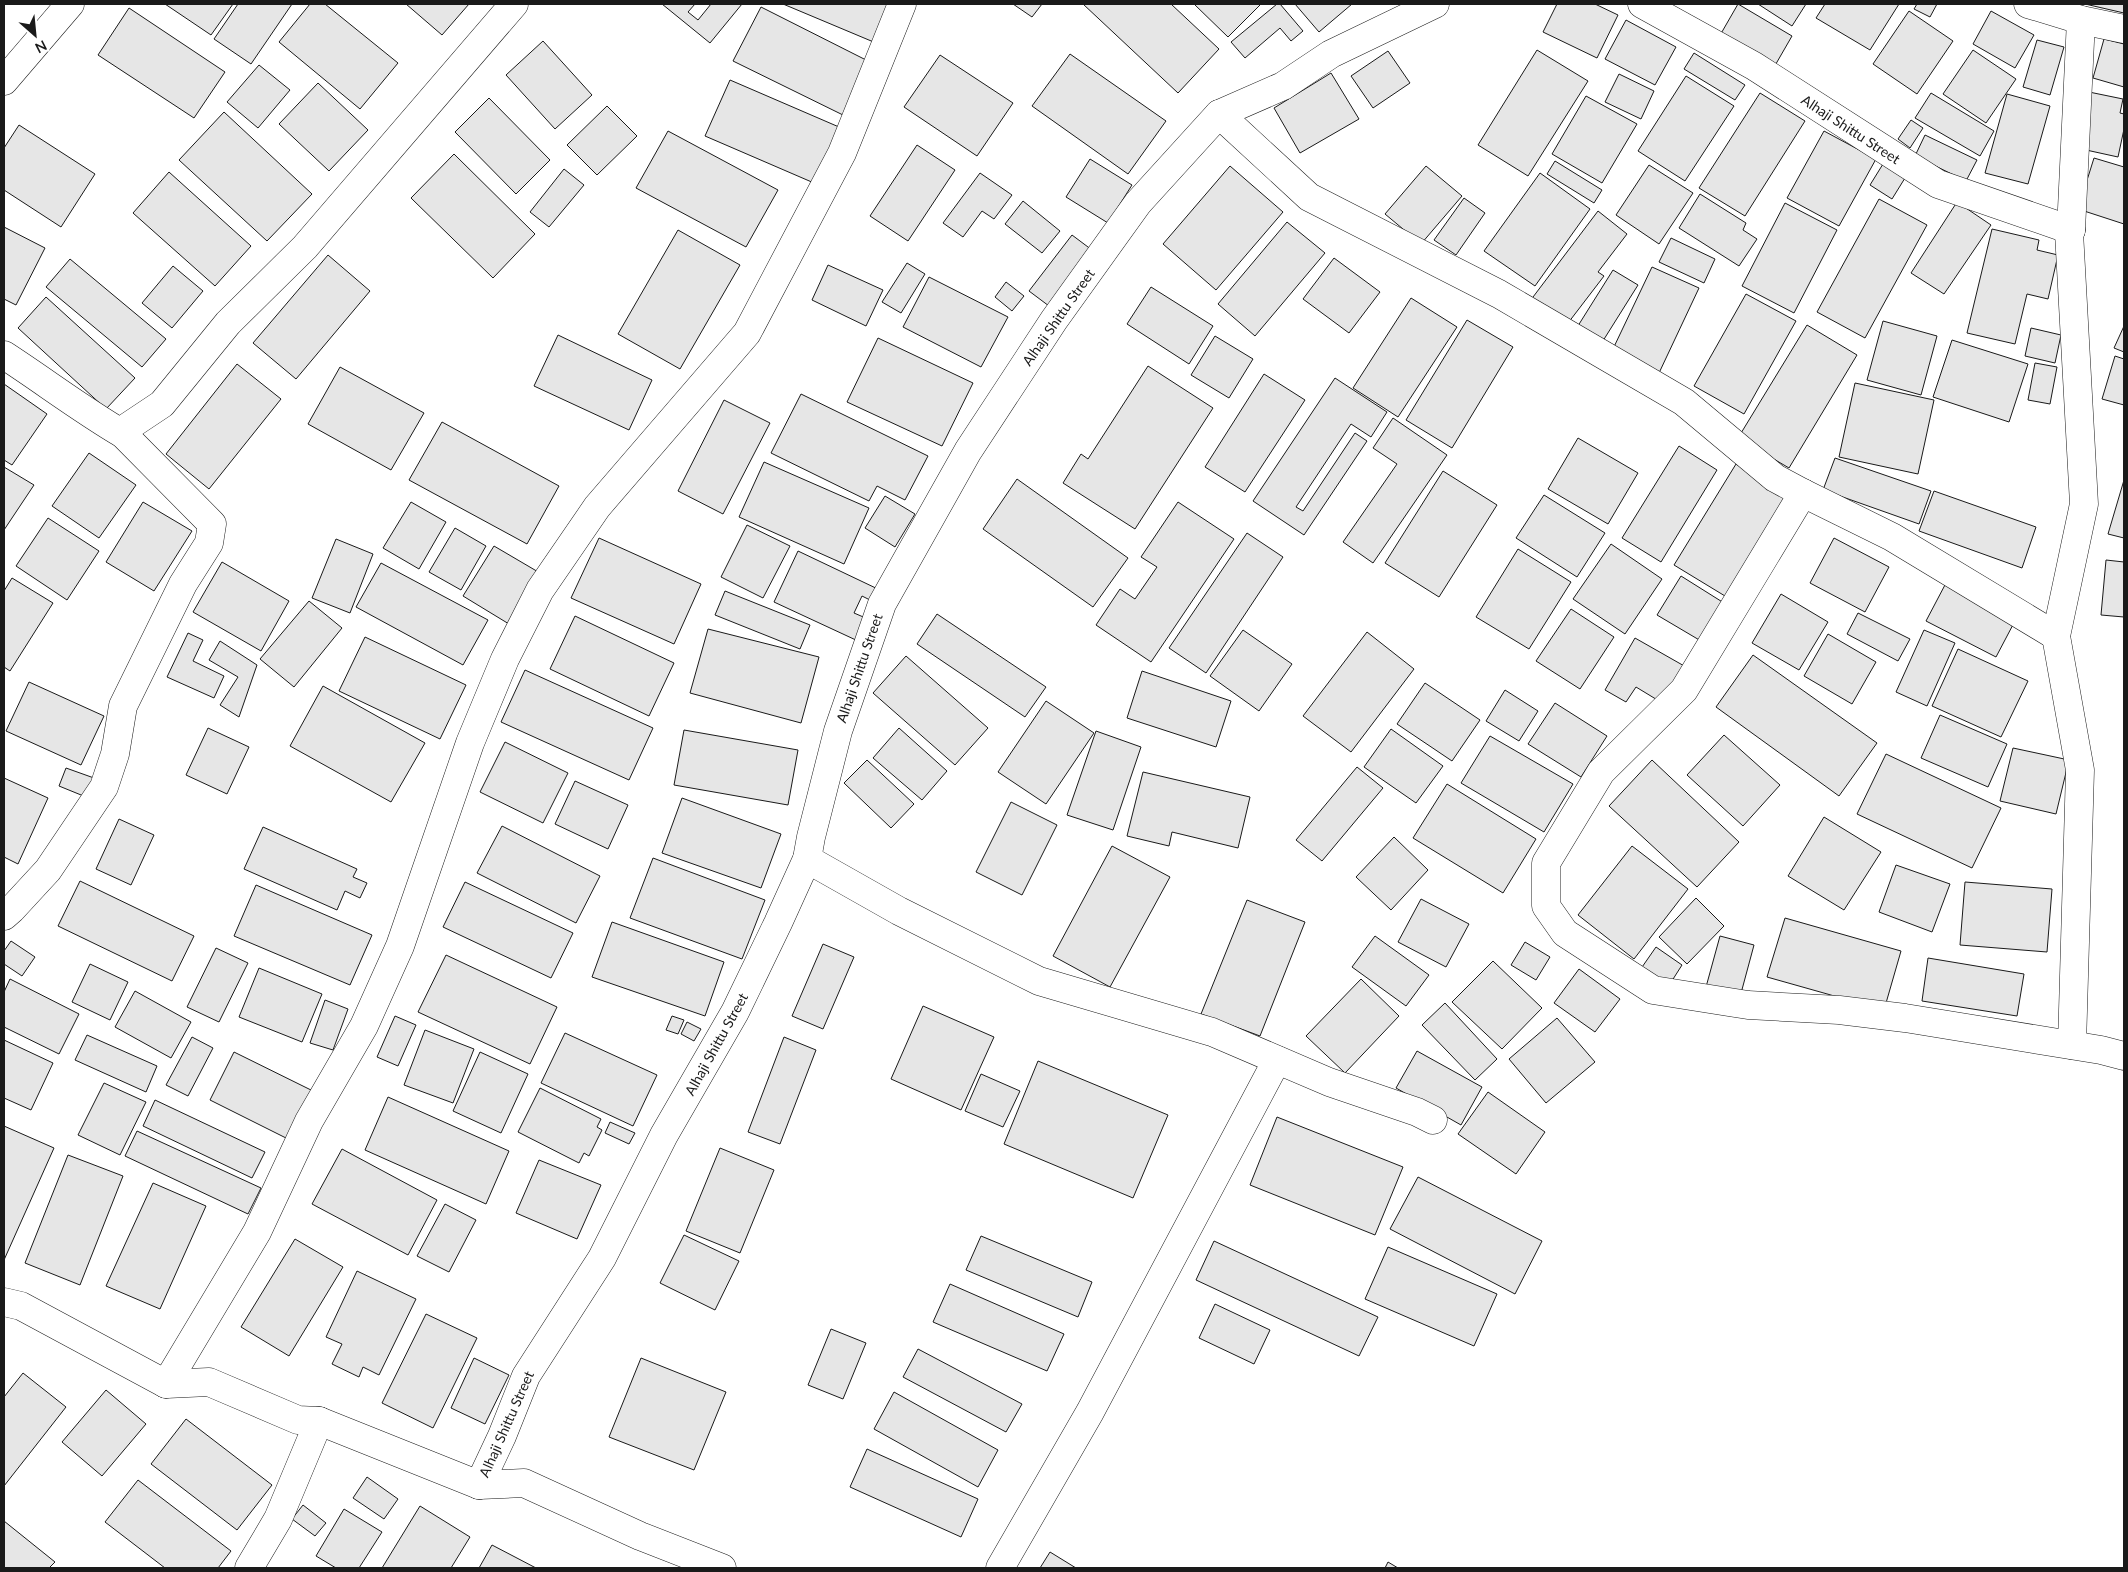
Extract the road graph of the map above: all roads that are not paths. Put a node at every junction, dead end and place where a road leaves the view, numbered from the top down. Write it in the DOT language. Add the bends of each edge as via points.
graph roads {
  1 [pos="70,4"];
  2 [pos="514,4"];
  3 [pos="902,4"];
  4 [pos="1434,4"];
  5 [pos="1642,4"];
  6 [pos="2028,4"];
  7 [pos="2081,20"];
  8 [pos="2124,29"];
  9 [pos="4,81"];
  10 [pos="1219,114"];
  11 [pos="2071,230"];
  12 [pos="4,355"];
  13 [pos="123,434"];
  14 [pos="1803,494"];
  15 [pos="2056,636"];
  16 [pos="807,859"];
  17 [pos="4,916"];
  18 [pos="2072,1045"];
  19 [pos="2124,1056"];
  20 [pos="1278,1060"];
  21 [pos="1433,1120"];
  22 [pos="4,1302"];
  23 [pos="166,1384"];
  24 [pos="319,1422"];
  25 [pos="478,1485"];
  26 [pos="249,1568"];
  27 [pos="722,1568"];
  28 [pos="1000,1568"];
  1 -- 9 [label="street"];
  2 -- 13 [label="street" via="305,247 228,323 162,404 129,426"];
  3 -- 23 [label="street" via="842,153 747,333 597,507 540,590 505,659 470,743 400,946 364,1026 310,1121 257,1232"];
  4 -- 10 [label="street, Alhaji Shittu Street" via="1331,54 1282,86"];
  5 -- 11 [label="street, Alhaji Shittu Street" via="1754,66 1938,184"];
  6 -- 7 [label="street"];
  7 -- 8 [label="street"];
  7 -- 11 [label="street"];
  10 -- 14 [label="street" via="1309,197 1498,294 1684,402 1775,478"];
  10 -- 16 [label="street, Alhaji Shittu Street" via="1138,203 1054,320 968,450 882,604 838,731"];
  11 -- 15 [label="street" via="2084,504"];
  12 -- 13 [label="street"];
  13 -- 17 [label="street" via="212,524 209,543 183,584 123,706 115,754 104,787 48,870"];
  14 -- 15 [label="street" via="1892,537"];
  14 -- 18 [label="street" via="1684,690 1601,772 1546,864 1546,906 1565,933 1653,990 1748,1005 1849,1011"];
  15 -- 18 [label="street" via="2080,770"];
  16 -- 20 [label="street" via="899,911 1039,981 1212,1032"];
  16 -- 25 [label="street, Alhaji Shittu Street" via="735,1012 664,1135 602,1258 526,1376"];
  18 -- 19 [label="street"];
  20 -- 21 [label="street"];
  20 -- 28 [label="street" via="1090,1412"];
  22 -- 23 [label="street" via="21,1306"];
  23 -- 24 [label="street" via="209,1382 298,1420"];
  24 -- 25 [label="street"];
  24 -- 26 [label="street" via="278,1519"];
  25 -- 27 [label="street" via="524,1483 640,1536"];
}
